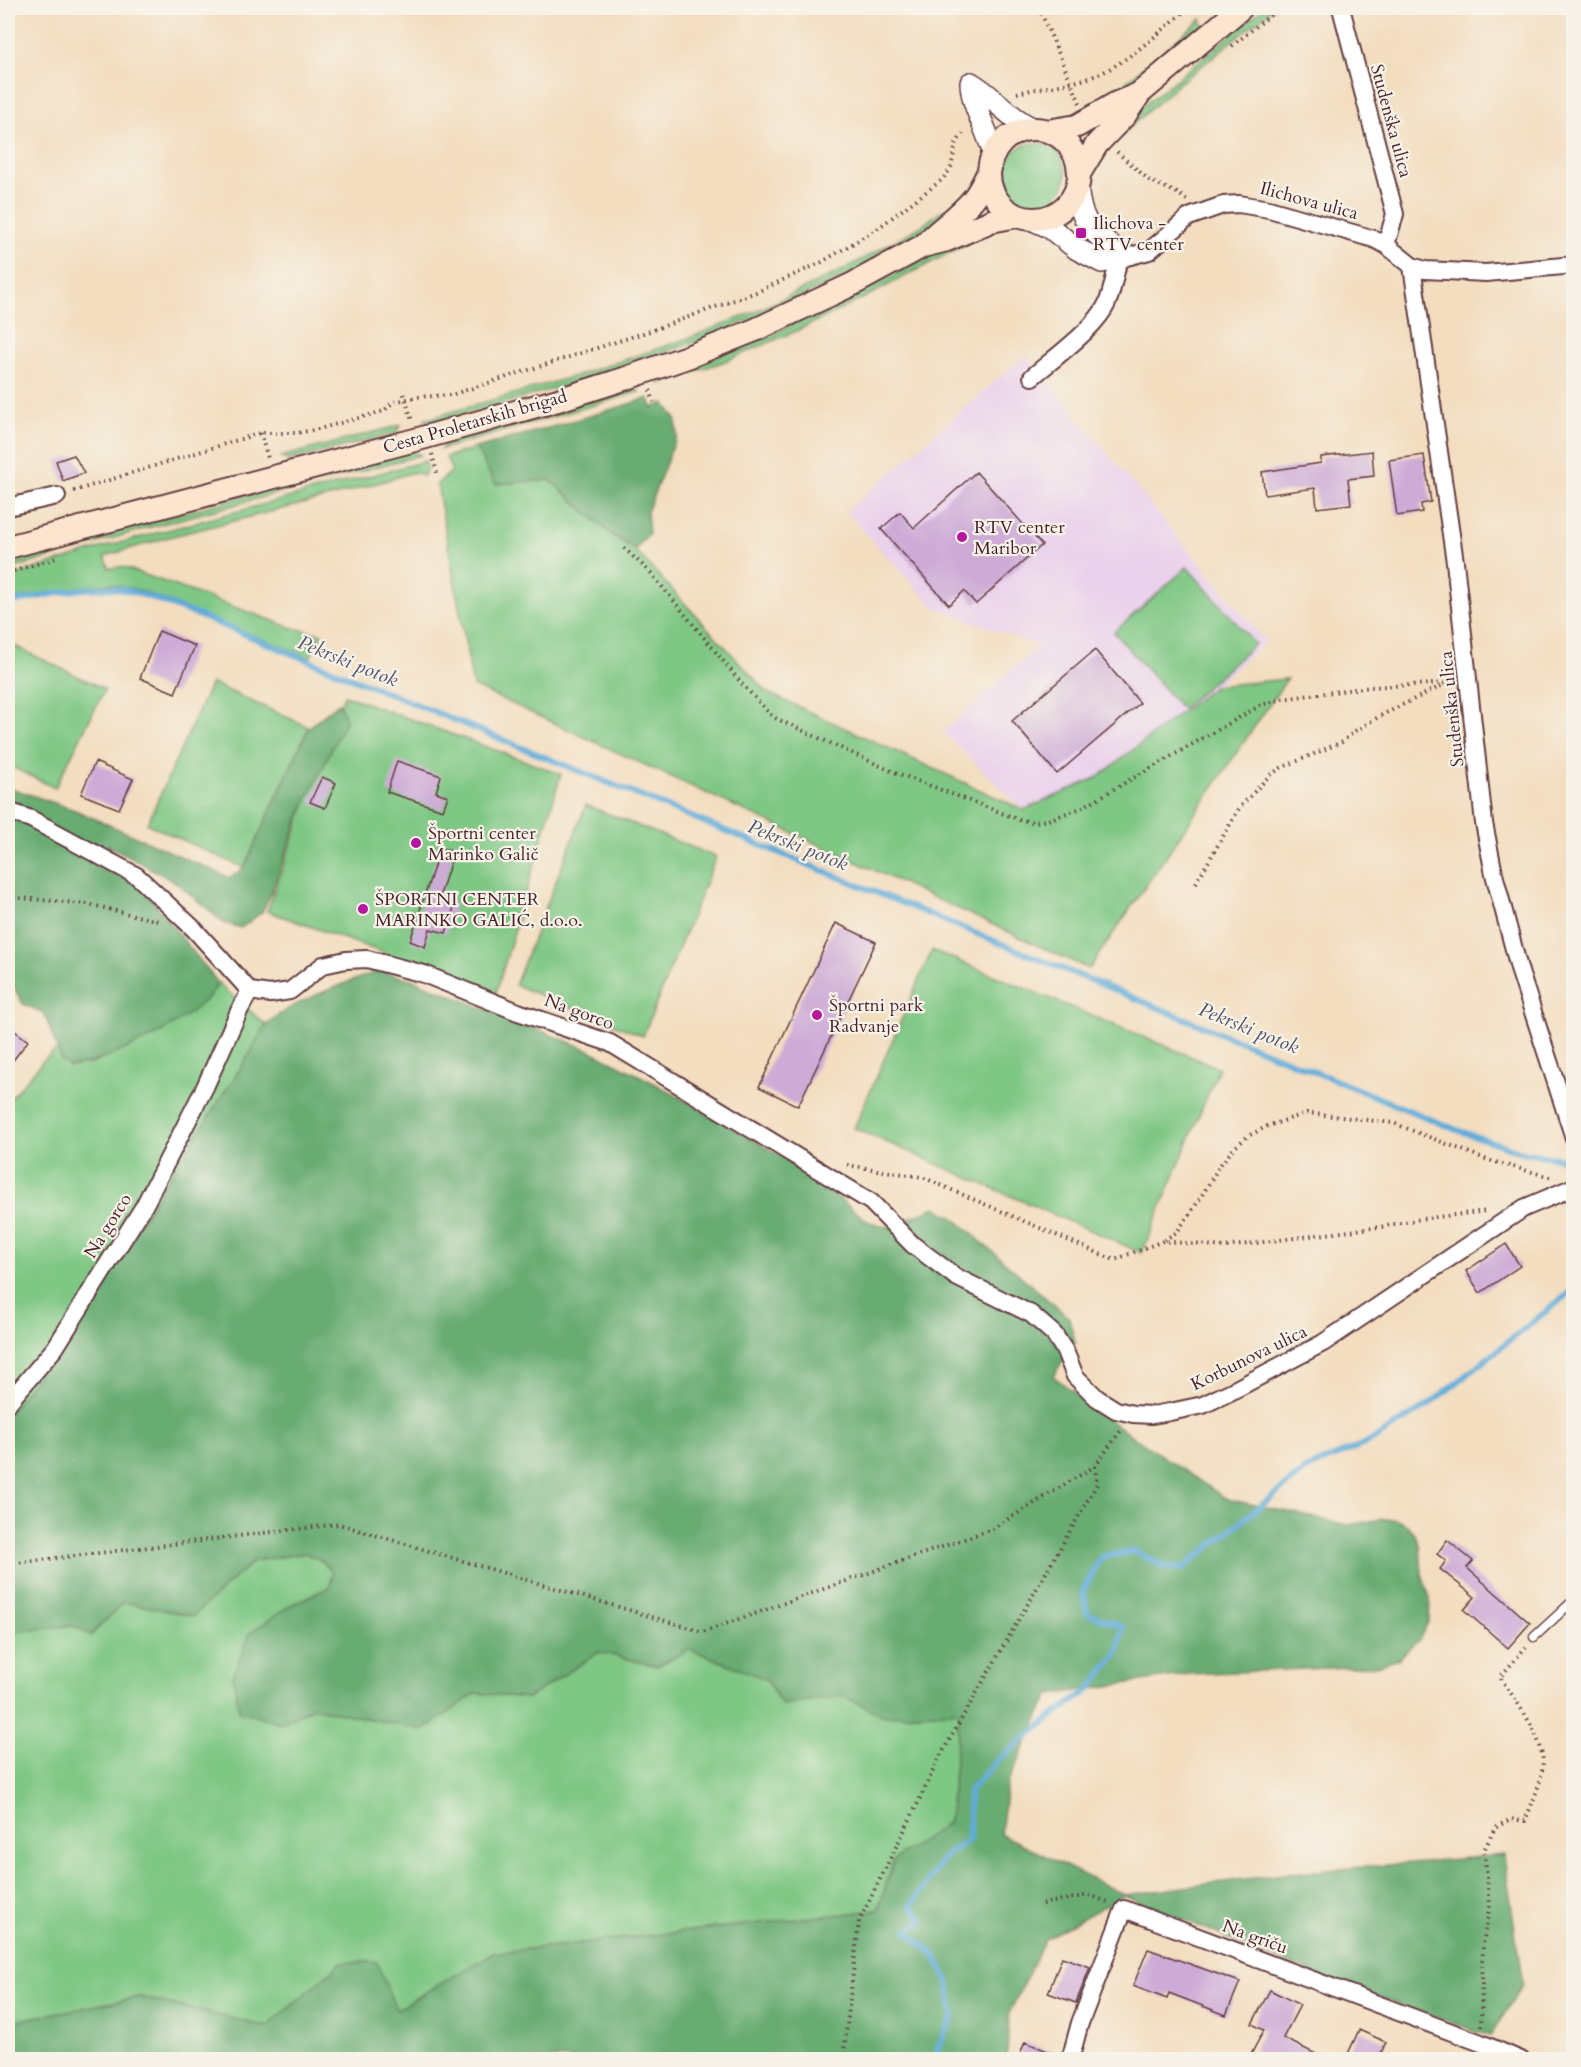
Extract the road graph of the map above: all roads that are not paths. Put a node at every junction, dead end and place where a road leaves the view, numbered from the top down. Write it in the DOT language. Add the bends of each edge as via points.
graph roads {
  1 [pos="1241,8"];
  2 [pos="1341,8"];
  3 [pos="1140,93"];
  4 [pos="1040,130"];
  5 [pos="992,162"];
  6 [pos="1079,179"];
  7 [pos="1024,218"];
  8 [pos="1386,245"];
  9 [pos="923,246"];
  10 [pos="1119,260"];
  11 [pos="1412,266"];
  12 [pos="1574,266"];
  13 [pos="1032,377"];
  14 [pos="57,496"];
  15 [pos="8,507"];
  16 [pos="8,547"];
  17 [pos="8,811"];
  18 [pos="250,991"];
  19 [pos="1574,1138"];
  20 [pos="1573,1187"];
  21 [pos="871,1202"];
  22 [pos="8,1403"];
  23 [pos="1574,1600"];
  24 [pos="1534,1637"];
  25 [pos="1070,2060"];
  26 [pos="1521,2060"];
  1 -- 3 [label="main road"];
  2 -- 8 [label="street, Studenška ulica" via="1395,214"];
  3 -- 4 [label="main road" via="1077,126"];
  3 -- 6 [label="main road" via="1097,144"];
  4 -- 5 [label="main road" via="1021,130 1010,135 1000,144"];
  4 -- 5 [label="street" via="1005,112 971,83 971,98 986,129"];
  4 -- 6 [label="main road" via="1070,147"];
  5 -- 7 [label="main road" via="995,196 1004,207"];
  5 -- 9 [label="main road" via="974,198"];
  6 -- 7 [label="main road" via="1070,201 1059,212 1046,218"];
  6 -- 10 [label="street" via="1079,204 1084,218 1111,244"];
  7 -- 9 [label="main road" via="991,221"];
  7 -- 10 [label="street" via="1049,227 1102,262"];
  8 -- 10 [label="street, Ilichova ulica" via="1300,217 1239,204 1222,205 1189,217 1149,251"];
  8 -- 11 [label="street, Ilichova ulica"];
  9 -- 16 [label="main road, Cesta Proletarskih brigad" via="754,330 558,400 413,429 270,466"];
  10 -- 13 [label="street" via="1102,312"];
  11 -- 12 [label="street, Ilichova ulica" via="1441,272 1486,273"];
  11 -- 19 [label="street, Studenška ulica" via="1441,461 1484,823 1520,972"];
  14 -- 15 [label="street"];
  17 -- 18 [label="street" via="31,819 137,876 194,929"];
  18 -- 21 [label="street, Na gorco" via="290,991 323,965 346,960 367,959 424,974 610,1043"];
  18 -- 22 [label="street, Na gorco" via="144,1206 55,1348"];
  20 -- 21 [label="street, Korbunova ulica" via="1524,1208 1323,1343 1203,1405 1152,1414 1116,1410 1097,1398 1075,1376 1054,1334 1031,1314 956,1277 913,1245"];
  23 -- 24 [label="lane"];
  25 -- 26 [label="street, Na griču" via="1080,2023 1124,1909"];
}
